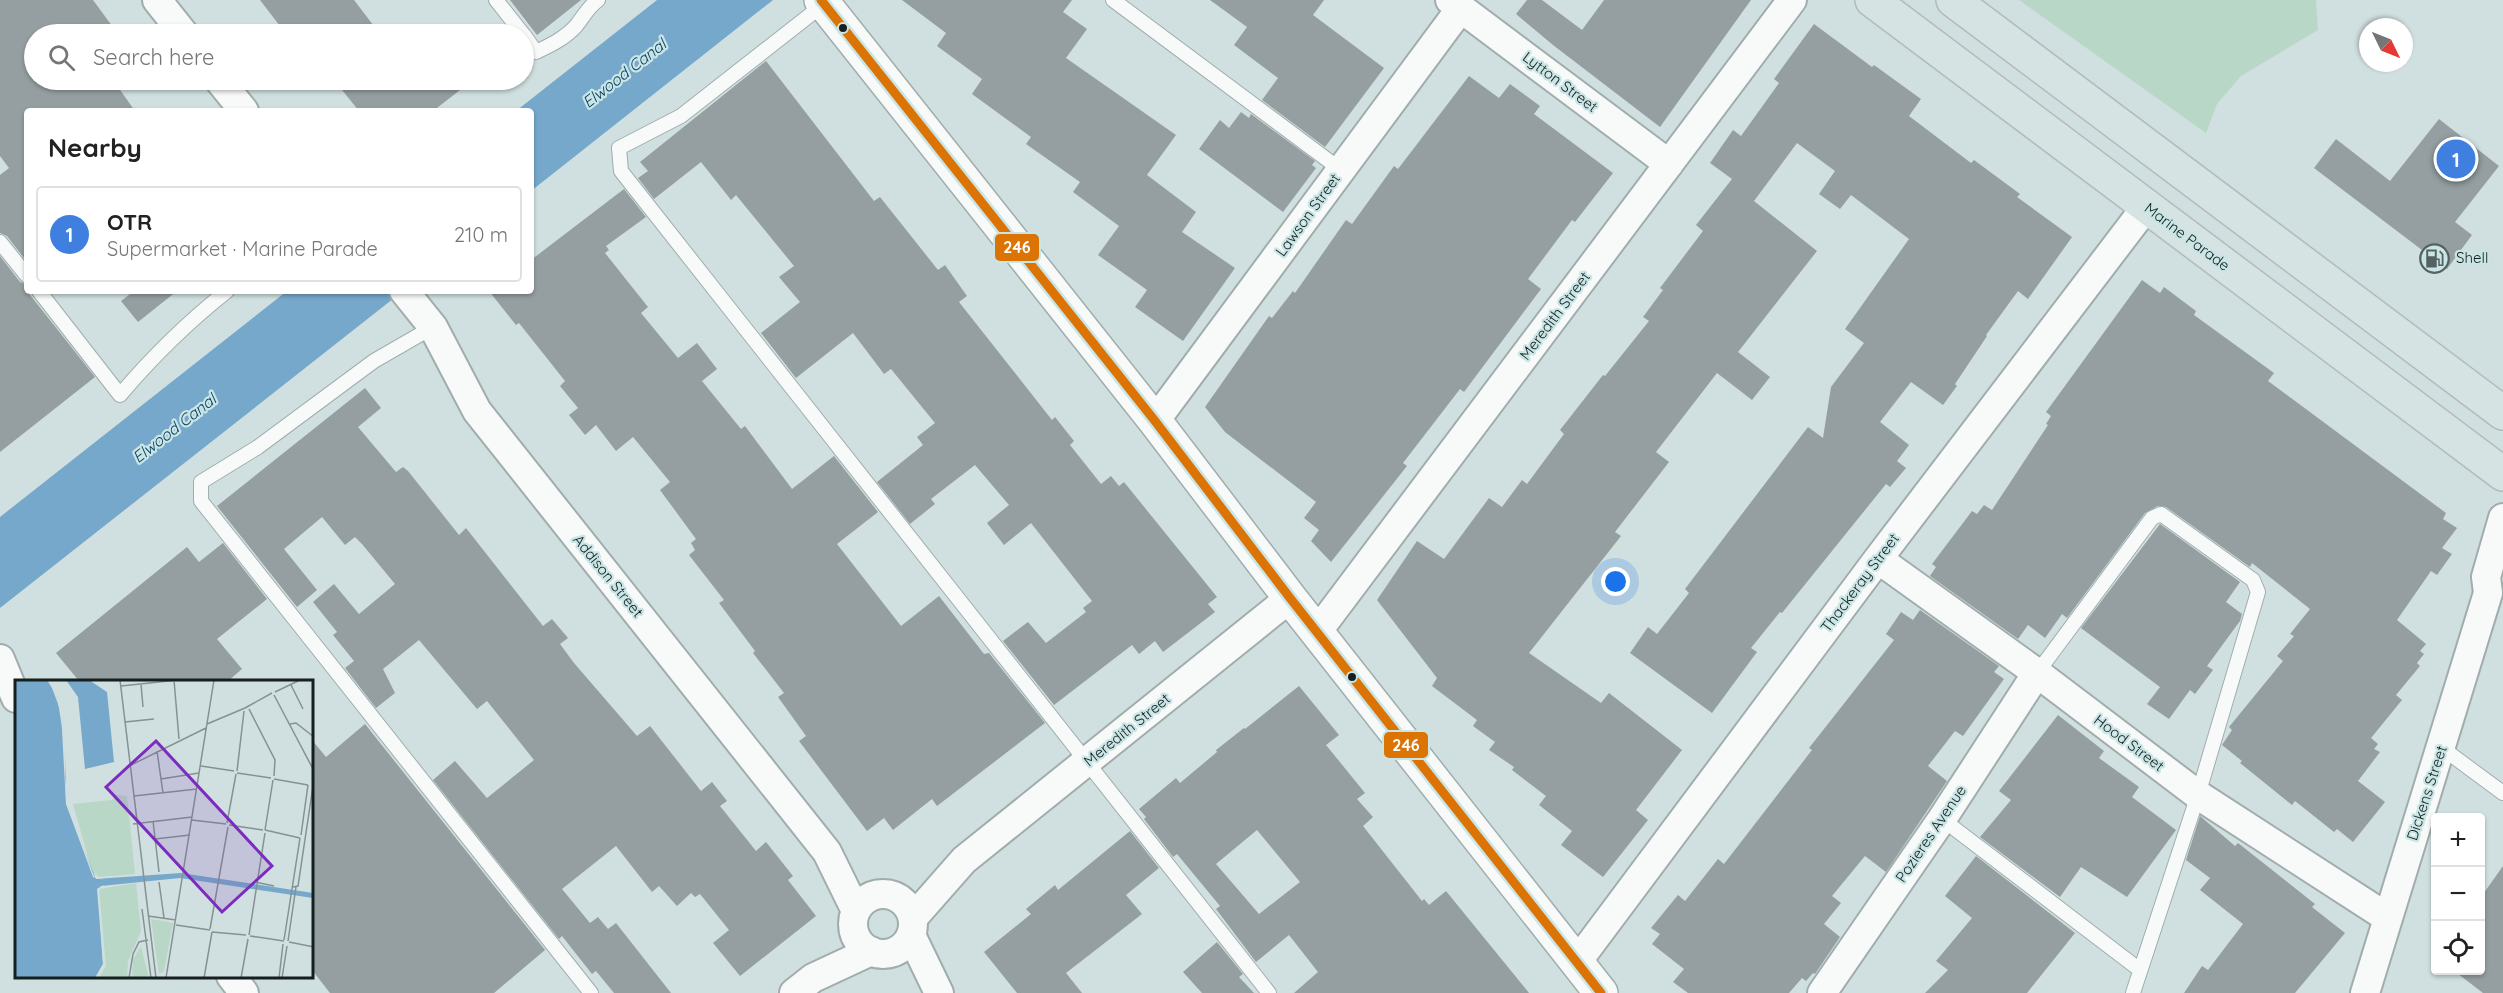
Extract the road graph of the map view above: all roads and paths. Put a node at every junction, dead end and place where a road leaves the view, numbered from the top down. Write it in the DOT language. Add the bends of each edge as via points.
graph roads {
  1 [pos="157,0"];
  2 [pos="496,0"];
  3 [pos="598,0"];
  4 [pos="1113,0"];
  5 [pos="1792,0"];
  6 [pos="1872,0"];
  7 [pos="1953,0"];
  8 [pos="825,1"];
  9 [pos="1456,4"];
  10 [pos="176,24"];
  11 [pos="515,24"];
  12 [pos="534,49"];
  13 [pos="227,90"];
  14 [pos="242,108"];
  15 [pos="1669,165"];
  16 [pos="1341,170"];
  17 [pos="2146,207"];
  18 [pos="0,242"];
  19 [pos="24,272"];
  20 [pos="41,294"];
  21 [pos="223,294"];
  22 [pos="418,309"];
  23 [pos="2503,413"];
  24 [pos="1155,421"];
  25 [pos="2503,474"];
  26 [pos="2502,522"];
  27 [pos="1878,559"];
  28 [pos="2496,586"];
  29 [pos="1290,598"];
  30 [pos="1317,632"];
  31 [pos="0,659"];
  32 [pos="2037,674"];
  33 [pos="15,696"];
  34 [pos="2442,748"];
  35 [pos="1087,763"];
  36 [pos="2503,793"];
  37 [pos="2198,795"];
  38 [pos="1942,819"];
  39 [pos="827,852"];
  40 [pos="964,860"];
  41 [pos="889,894"];
  42 [pos="2388,918"];
  43 [pos="855,919"];
  44 [pos="912,926"];
  45 [pos="879,952"];
  46 [pos="1577,962"];
  47 [pos="2140,970"];
  48 [pos="233,978"];
  49 [pos="803,986"];
  50 [pos="244,993"];
  51 [pos="591,993"];
  52 [pos="938,993"];
  53 [pos="1269,993"];
  54 [pos="1601,993"];
  55 [pos="1822,993"];
  56 [pos="2133,993"];
  57 [pos="2365,993"];
  1 -- 10 [label="street"];
  2 -- 11 [label="lane"];
  3 -- 12 [label="lane" via="563,37 536,52"];
  4 -- 16 [label="lane"];
  5 -- 15 [label="street, Meredith Street"];
  6 -- 17 [label="main road, Marine Parade"];
  7 -- 23 [label="main road"];
  8 -- 24 [label="main road"];
  8 -- 35 [label="lane" via="681,116 619,148 621,171"];
  9 -- 15 [label="street, Lytton Street"];
  9 -- 16 [label="street, Lawson Street"];
  13 -- 14 [label="street"];
  15 -- 30 [label="street, Meredith Street"];
  16 -- 24 [label="street, Lawson Street"];
  17 -- 25 [label="main road, Marine Parade"];
  17 -- 27 [label="street, Thackeray Street"];
  18 -- 19 [label="lane"];
  20 -- 21 [label="lane" via="120,395 180,331"];
  22 -- 39 [label="street, Addison Street" via="477,411"];
  22 -- 51 [label="lane" via="374,361 258,447 201,482 201,501"];
  24 -- 29 [label="main road"];
  26 -- 28 [label="street, Dickens Street" via="2486,577"];
  27 -- 32 [label="street, Hood Street"];
  27 -- 46 [label="street, Thackeray Street"];
  28 -- 34 [label="street, Dickens Street"];
  29 -- 30 [label="main road"];
  29 -- 35 [label="street, Meredith Street"];
  30 -- 46 [label="main road"];
  31 -- 33 [label="street"];
  32 -- 37 [label="street, Hood Street"];
  32 -- 37 [label="lane" via="2152,518 2162,514 2253,580 2258,592"];
  32 -- 38 [label="street, Pozieres Avenue"];
  34 -- 36 [label="lane"];
  34 -- 42 [label="street, Dickens Street"];
  35 -- 40 [label="street, Meredith Street"];
  35 -- 53 [label="lane"];
  37 -- 42 [label="street, Hood Street"];
  37 -- 47 [label="lane"];
  38 -- 47 [label="lane"];
  38 -- 55 [label="street, Pozieres Avenue"];
  39 -- 41 [label="street, Addison Street"];
  39 -- 43 [label="street, Addison Street"];
  40 -- 41 [label="street, Meredith Street"];
  40 -- 44 [label="street, Meredith Street"];
  41 -- 43 [label="street" via="868,898"];
  41 -- 44 [label="street" via="906,903"];
  42 -- 57 [label="street, Dickens Street"];
  43 -- 45 [label="street" via="859,941"];
  43 -- 49 [label="street"];
  44 -- 45 [label="street" via="902,947"];
  44 -- 52 [label="street"];
  45 -- 49 [label="street"];
  45 -- 52 [label="street"];
  46 -- 54 [label="main road"];
  47 -- 56 [label="lane"];
  48 -- 50 [label="street"];
}
